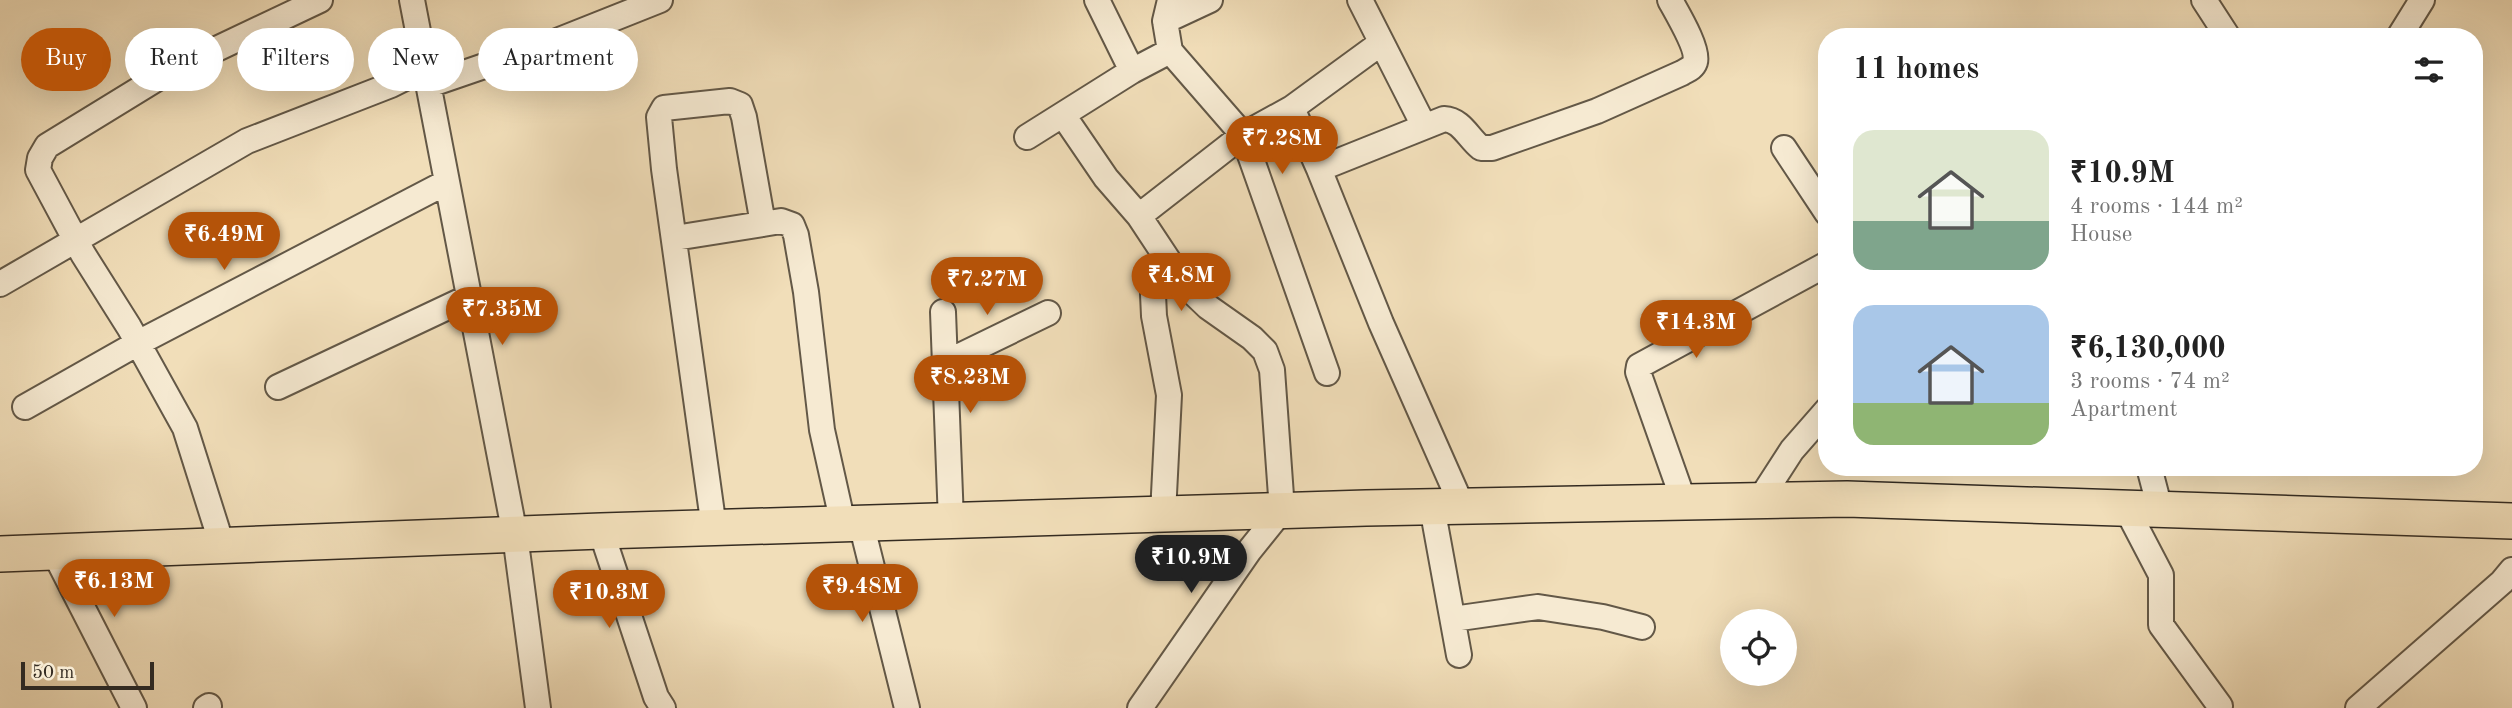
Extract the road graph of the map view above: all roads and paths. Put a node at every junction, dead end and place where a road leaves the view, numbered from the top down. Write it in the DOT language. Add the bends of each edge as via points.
graph roads {
  1 [pos="320,0"];
  2 [pos="412,0"];
  3 [pos="660,0"];
  4 [pos="1097,0"];
  5 [pos="1210,0"];
  6 [pos="1360,0"];
  7 [pos="1670,0"];
  8 [pos="2204,0"];
  9 [pos="2422,0"];
  10 [pos="1168,11"];
  11 [pos="417,28"];
  12 [pos="2222,28"];
  13 [pos="2405,28"];
  14 [pos="1381,43"];
  15 [pos="1170,51"];
  16 [pos="464,67"];
  17 [pos="1132,71"];
  18 [pos="376,91"];
  19 [pos="430,91"];
  20 [pos="1292,108"];
  21 [pos="1063,115"];
  22 [pos="1424,125"];
  23 [pos="1243,135"];
  24 [pos="1027,137"];
  25 [pos="1784,148"];
  26 [pos="1320,169"];
  27 [pos="447,182"];
  28 [pos="1818,199"];
  29 [pos="1139,216"];
  30 [pos="763,224"];
  31 [pos="76,238"];
  32 [pos="675,238"];
  33 [pos="1170,267"];
  34 [pos="1818,269"];
  35 [pos="0,284"];
  36 [pos="469,297"];
  37 [pos="943,312"];
  38 [pos="1048,313"];
  39 [pos="138,342"];
  40 [pos="945,362"];
  41 [pos="1327,373"];
  42 [pos="278,387"];
  43 [pos="25,407"];
  44 [pos="1818,420"];
  45 [pos="2148,476"];
  46 [pos="1759,501"];
  47 [pos="1684,502"];
  48 [pos="1447,506"];
  49 [pos="2143,509"];
  50 [pos="1282,510"];
  51 [pos="1163,514"];
  52 [pos="951,521"];
  53 [pos="2512,521"];
  54 [pos="852,524"];
  55 [pos="714,528"];
  56 [pos="601,531"];
  57 [pos="515,535"];
  58 [pos="222,545"];
  59 [pos="54,552"];
  60 [pos="0,554"];
  61 [pos="2512,570"];
  62 [pos="1453,619"];
  63 [pos="1642,627"];
  64 [pos="1459,655"];
  65 [pos="2220,706"];
  66 [pos="134,708"];
  67 [pos="538,708"];
  68 [pos="663,708"];
  69 [pos="907,708"];
  70 [pos="1140,708"];
  71 [pos="2358,708"];
  1 -- 31 [label="street" via="166,73 47,146 38,170"];
  2 -- 11 [label="street"];
  3 -- 16 [label="street" via="557,41"];
  4 -- 17 [label="street"];
  5 -- 10 [label="street"];
  6 -- 14 [label="street"];
  7 -- 22 [label="street" via="1695,50 1696,60 1682,73 1597,111 1492,148 1481,148 1452,119"];
  8 -- 12 [label="street"];
  9 -- 13 [label="street"];
  10 -- 15 [label="street"];
  14 -- 20 [label="street"];
  14 -- 22 [label="street"];
  15 -- 17 [label="street"];
  15 -- 23 [label="street"];
  17 -- 21 [label="street"];
  18 -- 31 [label="street" via="247,141"];
  19 -- 27 [label="street"];
  20 -- 23 [label="street"];
  20 -- 26 [label="street"];
  21 -- 24 [label="street"];
  21 -- 29 [label="street" via="1106,178"];
  22 -- 26 [label="street"];
  23 -- 29 [label="street"];
  23 -- 41 [label="street"];
  25 -- 28 [label="street"];
  26 -- 48 [label="street"];
  27 -- 36 [label="street"];
  27 -- 39 [label="street"];
  29 -- 33 [label="street"];
  30 -- 32 [label="street"];
  30 -- 32 [label="street" via="740,105 730,101 674,105 664,108 659,117"];
  30 -- 54 [label="street" via="788,222 796,235 822,430"];
  31 -- 35 [label="street"];
  31 -- 39 [label="street"];
  32 -- 55 [label="street"];
  33 -- 50 [label="street" via="1208,307 1265,351 1272,370"];
  33 -- 51 [label="street" via="1153,294 1169,395"];
  34 -- 47 [label="street" via="1640,366 1638,372"];
  36 -- 42 [label="street"];
  36 -- 57 [label="street"];
  37 -- 40 [label="street"];
  38 -- 40 [label="street"];
  39 -- 43 [label="street"];
  39 -- 58 [label="street" via="185,428"];
  40 -- 52 [label="street"];
  44 -- 46 [label="street"];
  45 -- 49 [label="street"];
  46 -- 47 [label="highway"];
  46 -- 49 [label="highway" via="1847,499"];
  47 -- 48 [label="highway"];
  48 -- 50 [label="highway"];
  48 -- 62 [label="street"];
  49 -- 53 [label="highway"];
  49 -- 65 [label="street" via="2161,575 2161,625"];
  50 -- 51 [label="highway"];
  50 -- 70 [label="street"];
  51 -- 52 [label="highway"];
  52 -- 54 [label="highway"];
  54 -- 55 [label="highway"];
  54 -- 69 [label="street"];
  55 -- 56 [label="highway"];
  56 -- 57 [label="highway"];
  56 -- 68 [label="street"];
  57 -- 58 [label="highway"];
  57 -- 67 [label="street"];
  58 -- 59 [label="highway"];
  59 -- 60 [label="highway"];
  59 -- 66 [label="street"];
  61 -- 71 [label="street"];
  62 -- 63 [label="street" via="1538,607"];
  62 -- 64 [label="street"];
}
